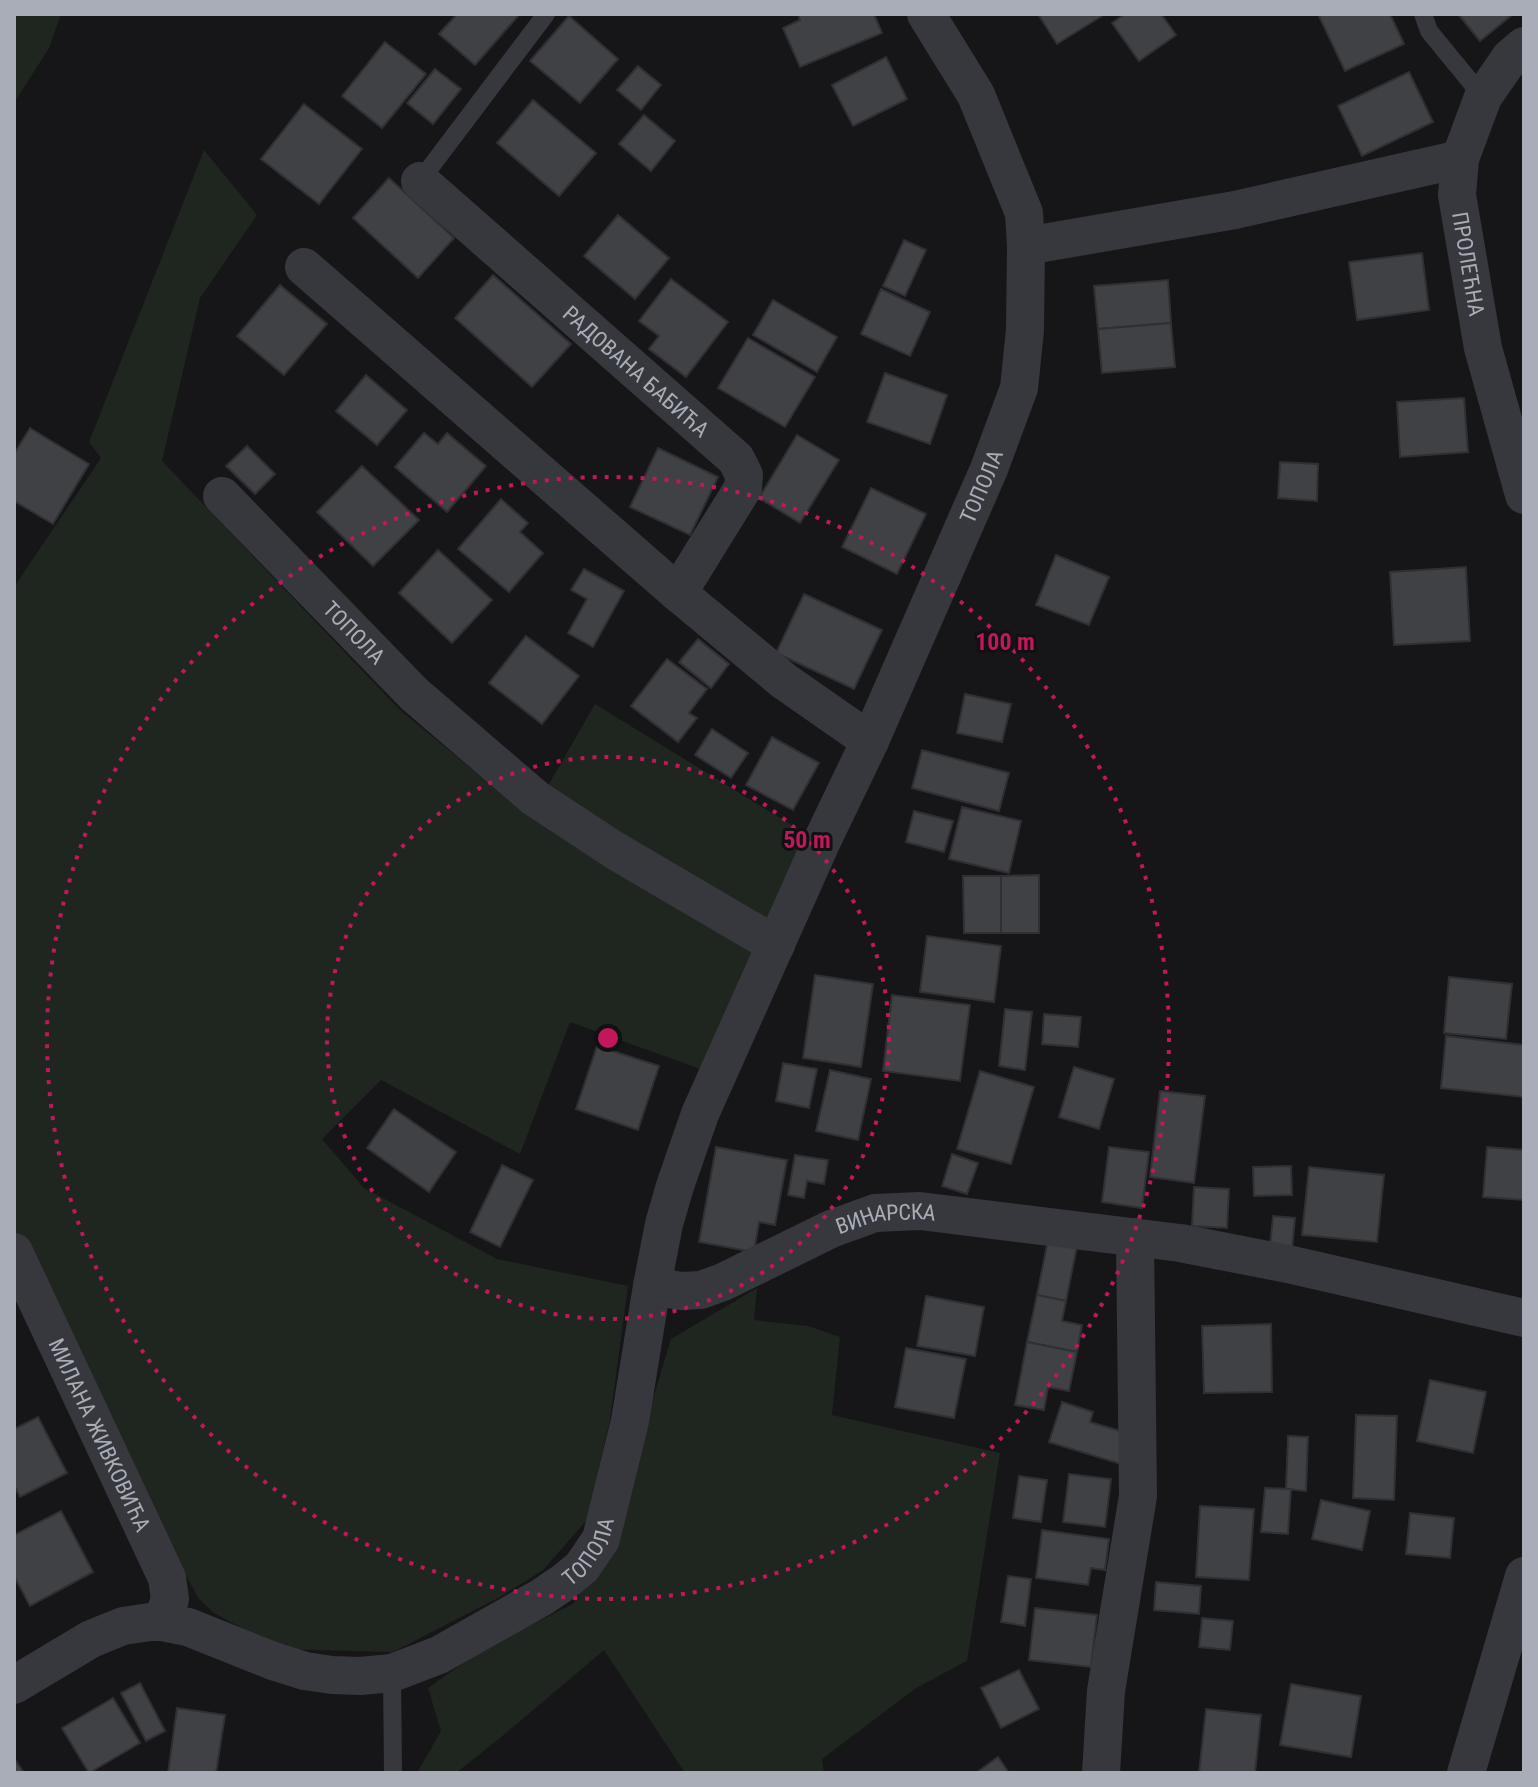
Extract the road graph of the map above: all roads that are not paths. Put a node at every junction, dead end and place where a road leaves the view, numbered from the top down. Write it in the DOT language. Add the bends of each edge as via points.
graph roads {
  1 [pos="546,14"];
  2 [pos="926,14"];
  3 [pos="1423,14"];
  4 [pos="1524,46"];
  5 [pos="1483,97"];
  6 [pos="1460,159"];
  7 [pos="420,181"];
  8 [pos="1026,246"];
  9 [pos="304,267"];
  10 [pos="1524,495"];
  11 [pos="222,496"];
  12 [pos="678,593"];
  13 [pos="870,741"];
  14 [pos="776,945"];
  15 [pos="1135,1237"];
  16 [pos="14,1252"];
  17 [pos="652,1286"];
  18 [pos="1524,1318"];
  19 [pos="1524,1576"];
  20 [pos="162,1622"];
  21 [pos="392,1673"];
  22 [pos="14,1685"];
  23 [pos="393,1773"];
  24 [pos="1101,1773"];
  25 [pos="1466,1773"];
  1 -- 7 [label="lane"];
  2 -- 8 [label="street, ТОПОЛА" via="976,95 1024,213"];
  3 -- 5 [label="lane" via="1429,31"];
  4 -- 5 [label="street, ПРОЛЕЋНА"];
  5 -- 6 [label="street, ПРОЛЕЋНА"];
  6 -- 8 [label="street" via="1235,210"];
  6 -- 10 [label="street, ПРОЛЕЋНА" via="1457,195 1483,348"];
  7 -- 12 [label="street, РАДОВАНА БАБИЋА" via="736,459 744,475 743,488"];
  8 -- 13 [label="street, ТОПОЛА" via="1019,388"];
  9 -- 12 [label="street"];
  11 -- 14 [label="street, ТОПОЛА" via="414,694 535,798"];
  12 -- 13 [label="street" via="784,681"];
  13 -- 14 [label="street, ТОПОЛА"];
  14 -- 17 [label="street, ТОПОЛА" via="700,1114 664,1224"];
  15 -- 17 [label="street, ВИНАРСКА" via="920,1211 875,1213 701,1290"];
  15 -- 18 [label="street, ВИНАРСКА" via="1288,1264"];
  15 -- 24 [label="street" via="1138,1496 1106,1691"];
  16 -- 20 [label="street, МИЛАНА ЖИВКОВИЋА" via="167,1578 170,1599"];
  17 -- 21 [label="street, ТОПОЛА" via="624,1451 601,1539 592,1553 542,1597 439,1655"];
  19 -- 25 [label="street"];
  20 -- 21 [label="street, ТОПОЛА" via="305,1671"];
  20 -- 22 [label="street, ТОПОЛА" via="123,1626 91,1639"];
  21 -- 23 [label="lane"];
}
